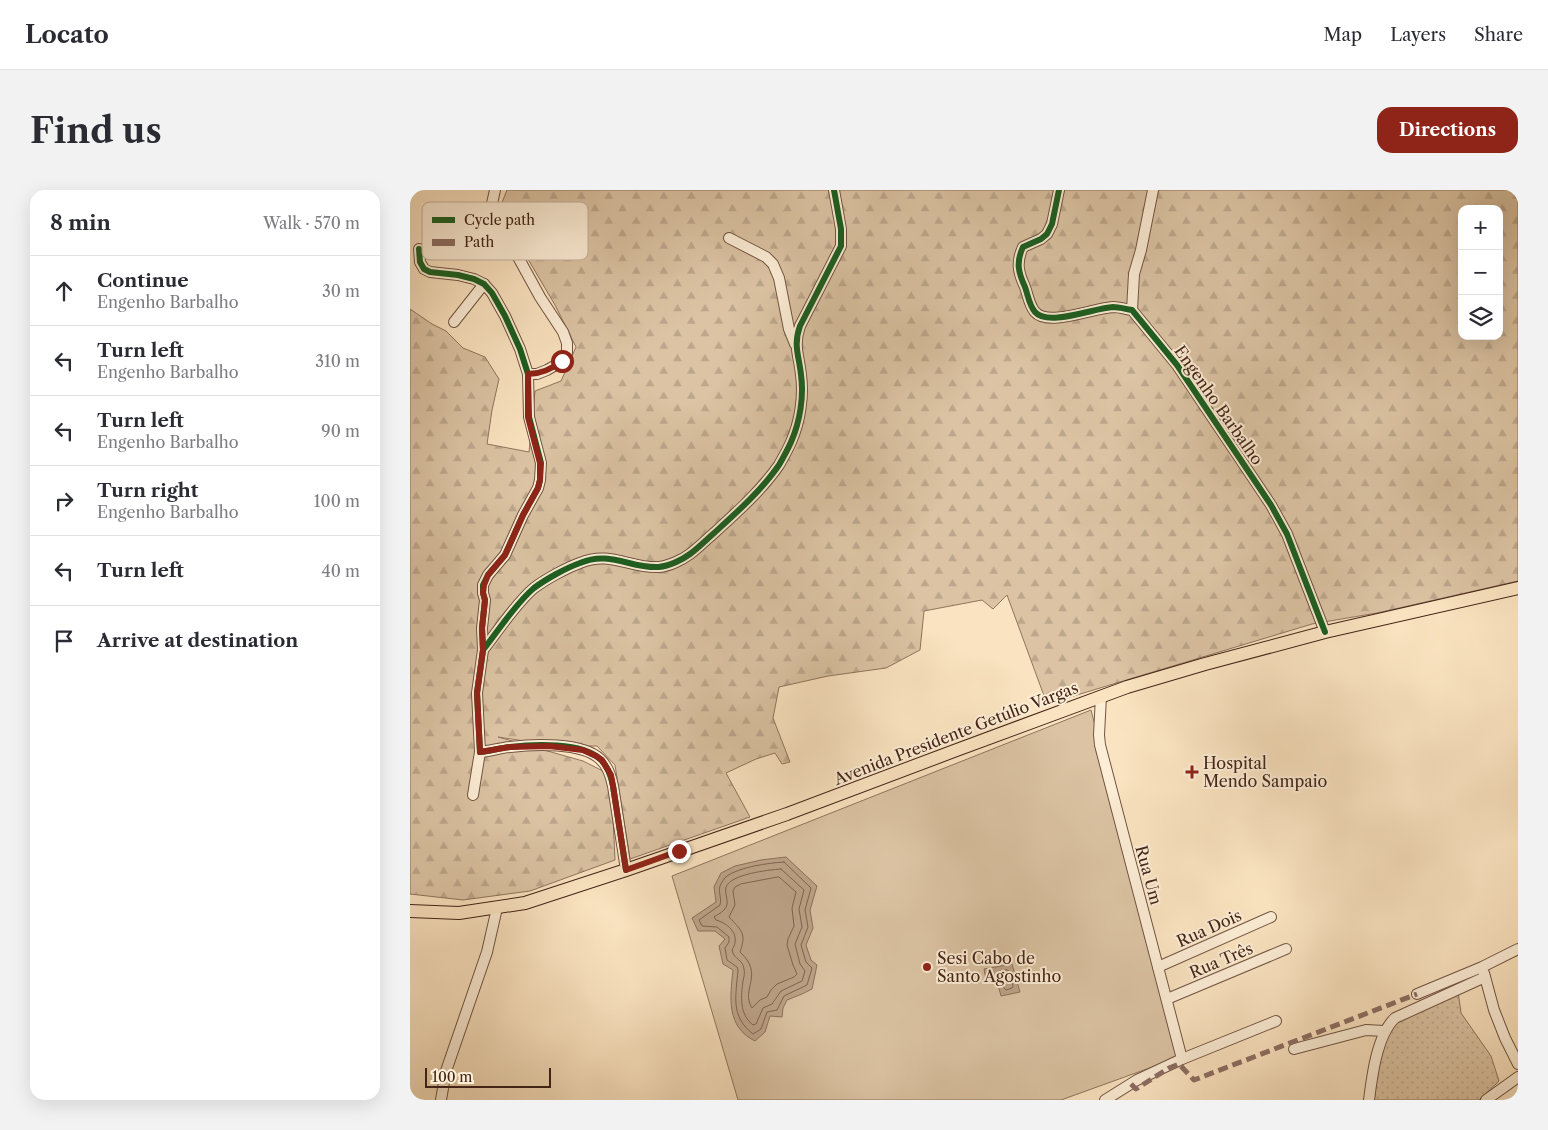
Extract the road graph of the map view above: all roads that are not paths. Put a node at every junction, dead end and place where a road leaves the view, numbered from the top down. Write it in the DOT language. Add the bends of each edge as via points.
graph roads {
  1 [pos="834,190"];
  2 [pos="1059,190"];
  3 [pos="1153,190"];
  4 [pos="729,238"];
  5 [pos="419,248"];
  6 [pos="520,260"];
  7 [pos="484,284"];
  8 [pos="1132,310"];
  9 [pos="454,322"];
  10 [pos="796,345"];
  11 [pos="528,374"];
  12 [pos="1518,588"];
  13 [pos="1326,632"];
  14 [pos="483,650"];
  15 [pos="1101,696"];
  16 [pos="480,752"];
  17 [pos="473,794"];
  18 [pos="626,870"];
  19 [pos="497,908"];
  20 [pos="410,911"];
  21 [pos="1271,917"];
  22 [pos="1286,949"];
  23 [pos="1518,949"];
  24 [pos="1158,967"];
  25 [pos="1483,972"];
  26 [pos="1417,994"];
  27 [pos="1167,999"];
  28 [pos="1276,1021"];
  29 [pos="1384,1032"];
  30 [pos="1294,1049"];
  31 [pos="1182,1060"];
  32 [pos="1518,1064"];
  33 [pos="1518,1077"];
  34 [pos="441,1100"];
  35 [pos="1105,1100"];
  36 [pos="1368,1100"];
  37 [pos="1486,1100"];
  1 -- 10 [label="street" via="841,246 800,326"];
  2 -- 8 [label="street" via="1050,228 1044,237 1023,247 1018,261 1018,270 1036,314 1042,317 1077,315 1113,307"];
  3 -- 8 [label="street" via="1142,250 1134,274"];
  4 -- 10 [label="street" via="774,264"];
  5 -- 7 [label="street" via="424,269"];
  6 -- 11 [label="street" via="567,343 567,353 562,361 548,370"];
  7 -- 9 [label="street"];
  7 -- 11 [label="street" via="505,316"];
  8 -- 13 [label="street, Engenho Barbalho" via="1177,365 1272,506 1287,534"];
  10 -- 14 [label="street" via="802,396 792,441 779,464 738,511 689,555 664,566 650,567 598,558 581,562 545,581 514,610"];
  11 -- 14 [label="street" via="528,417 540,463 540,480 505,555 484,582"];
  12 -- 13 [label="main road, Avenida Presidente Getúlio Vargas"];
  13 -- 15 [label="main road, Avenida Presidente Getúlio Vargas"];
  14 -- 16 [label="street" via="477,693"];
  15 -- 18 [label="main road, Avenida Presidente Getúlio Vargas" via="787,814"];
  15 -- 24 [label="street, Rua Um" via="1100,745"];
  16 -- 17 [label="street"];
  16 -- 18 [label="street" via="549,746 583,750 602,760 611,775"];
  18 -- 19 [label="main road, Avenida Presidente Getúlio Vargas" via="525,903"];
  19 -- 20 [label="main road, Avenida Presidente Getúlio Vargas" via="459,913"];
  19 -- 34 [label="street" via="487,952 446,1071"];
  21 -- 24 [label="street, Rua Dois"];
  22 -- 27 [label="street, Rua Três"];
  23 -- 25 [label="street"];
  24 -- 27 [label="street, Rua Um"];
  25 -- 26 [label="street"];
  25 -- 29 [label="street" via="1395,1018"];
  25 -- 32 [label="street" via="1494,1010"];
  27 -- 31 [label="street, Rua Um"];
  28 -- 31 [label="street"];
  29 -- 30 [label="street" via="1366,1030"];
  29 -- 36 [label="street"];
  31 -- 35 [label="street"];
  33 -- 37 [label="street"];
}
